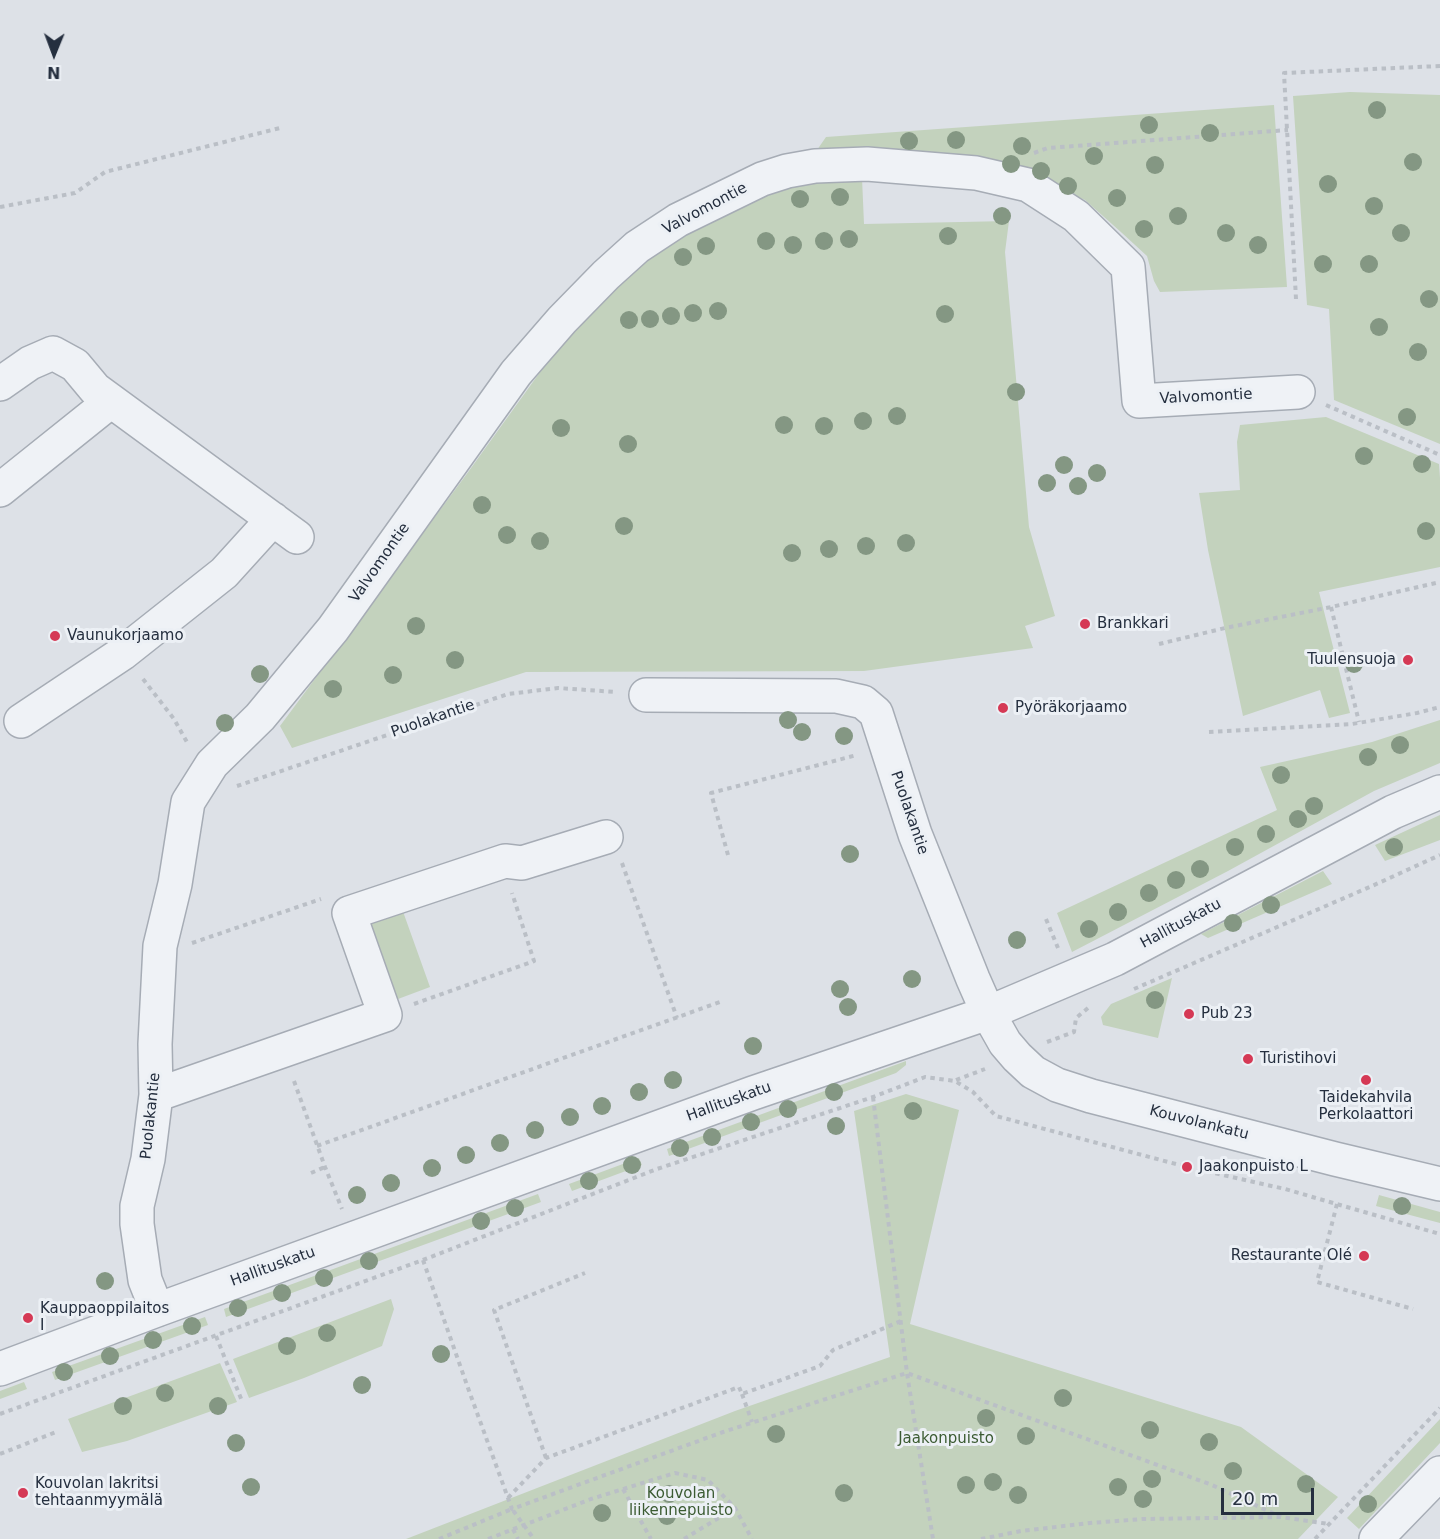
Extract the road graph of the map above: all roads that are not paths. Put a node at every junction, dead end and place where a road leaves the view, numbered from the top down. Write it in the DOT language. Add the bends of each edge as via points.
graph roads {
  1 [pos="0,384"];
  2 [pos="1298,392"];
  3 [pos="111,401"];
  4 [pos="0,490"];
  5 [pos="646,695"];
  6 [pos="21,721"];
  7 [pos="1440,792"];
  8 [pos="188,802"];
  9 [pos="613,847"];
  10 [pos="988,1013"];
  11 [pos="156,1095"];
  12 [pos="1440,1184"];
  13 [pos="157,1310"];
  14 [pos="0,1369"];
  15 [pos="1440,1473"];
  16 [pos="1376,1539"];
  1 -- 3 [label="street" via="53,353 75,365"];
  2 -- 8 [label="street, Valvomontie" via="1139,401 1128,267 1076,216 1028,185 976,173 867,164 815,166 762,179 678,220 637,248 562,320 516,373 333,629 260,717 212,764"];
  3 -- 4 [label="street"];
  3 -- 6 [label="street" via="285,528 123,653"];
  5 -- 10 [label="street, Puolakantie" via="836,696 863,702 876,713 915,834"];
  7 -- 10 [label="street, Hallituskatu" via="1393,812 1115,959"];
  8 -- 11 [label="street, Puolakantie" via="160,946"];
  9 -- 11 [label="street" via="522,863 505,861 349,913 385,1015"];
  10 -- 12 [label="street, Kouvolankatu" via="1017,1057 1033,1072 1057,1085"];
  10 -- 13 [label="street, Hallituskatu" via="753,1093"];
  11 -- 13 [label="street, Puolakantie" via="137,1224 145,1280"];
  13 -- 14 [label="street, Hallituskatu"];
  15 -- 16 [label="street"];
}
